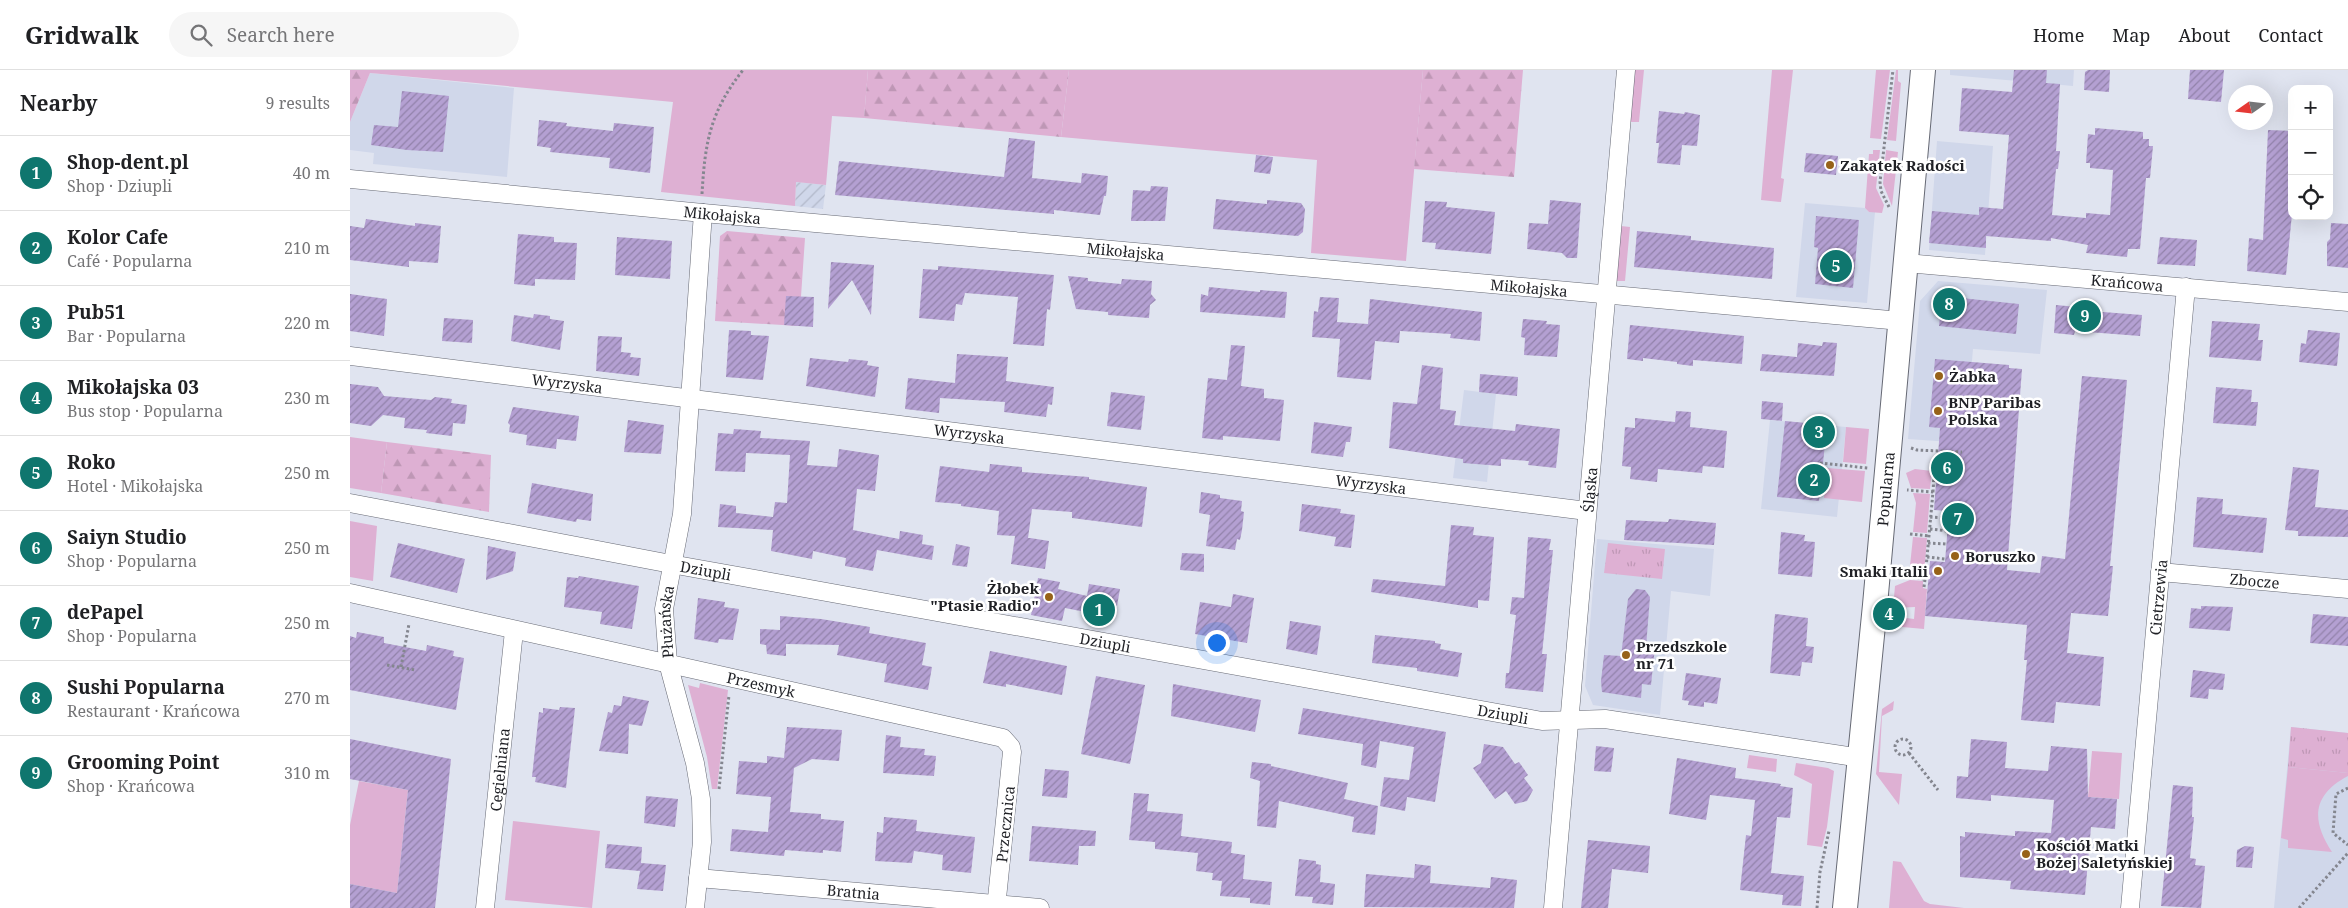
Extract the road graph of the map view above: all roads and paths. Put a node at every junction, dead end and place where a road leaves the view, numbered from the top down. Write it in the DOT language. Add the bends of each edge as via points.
graph roads {
  1 [pos="743,70"];
  2 [pos="1626,70"];
  3 [pos="1893,70"];
  4 [pos="1923,70"];
  5 [pos="350,179"];
  6 [pos="703,213"];
  7 [pos="1891,215"];
  8 [pos="1906,264"];
  9 [pos="2186,287"];
  10 [pos="1606,295"];
  11 [pos="2348,302"];
  12 [pos="1901,321"];
  13 [pos="350,356"];
  14 [pos="691,399"];
  15 [pos="1908,446"];
  16 [pos="1962,452"];
  17 [pos="1820,463"];
  18 [pos="1871,468"];
  19 [pos="1934,474"];
  20 [pos="1907,490"];
  21 [pos="1933,492"];
  22 [pos="350,503"];
  23 [pos="1588,511"];
  24 [pos="1930,517"];
  25 [pos="1949,518"];
  26 [pos="1930,529"];
  27 [pos="1948,531"];
  28 [pos="1910,534"];
  29 [pos="1929,536"];
  30 [pos="1928,543"];
  31 [pos="1946,544"];
  32 [pos="1927,557"];
  33 [pos="1945,559"];
  34 [pos="671,564"];
  35 [pos="2160,572"];
  36 [pos="1907,577"];
  37 [pos="1925,579"];
  38 [pos="1924,587"];
  39 [pos="2348,589"];
  40 [pos="350,593"];
  41 [pos="409,623"];
  42 [pos="514,631"];
  43 [pos="668,663"];
  44 [pos="387,665"];
  45 [pos="401,667"];
  46 [pos="415,670"];
  47 [pos="730,687"];
  48 [pos="1568,720"];
  49 [pos="1008,742"];
  50 [pos="1909,753"];
  51 [pos="1861,758"];
  52 [pos="2348,788"];
  53 [pos="1938,790"];
  54 [pos="712,791"];
  55 [pos="1830,823"];
  56 [pos="2348,845"];
  57 [pos="2348,853"];
  58 [pos="698,878"];
  59 [pos="996,906"];
  60 [pos="485,908"];
  61 [pos="694,908"];
  62 [pos="1040,908"];
  63 [pos="1553,908"];
  64 [pos="1816,908"];
  65 [pos="1845,908"];
  66 [pos="2130,908"];
  67 [pos="2299,908"];
  1 -- 6 [label="path" via="726,92 713,120 704,160"];
  2 -- 10 [label="street, Śląska"];
  3 -- 7 [label="path" via="1880,187"];
  4 -- 8 [label="street, Popularna"];
  5 -- 6 [label="street, Mikołajska"];
  6 -- 10 [label="street, Mikołajska"];
  6 -- 14 [label="street, Płużańska"];
  8 -- 9 [label="street, Krańcowa"];
  8 -- 12 [label="street, Popularna"];
  9 -- 11 [label="street, Krańcowa"];
  9 -- 35 [label="street, Cietrzewia"];
  10 -- 12 [label="street, Mikołajska"];
  10 -- 23 [label="street, Śląska"];
  12 -- 51 [label="street, Popularna"];
  13 -- 14 [label="street, Wyrzyska"];
  14 -- 23 [label="street, Wyrzyska"];
  14 -- 34 [label="street, Płużańska" via="682,514"];
  15 -- 16 [label="path" via="1914,450"];
  17 -- 18 [label="path"];
  19 -- 21 [label="path"];
  20 -- 21 [label="path"];
  21 -- 24 [label="path"];
  22 -- 34 [label="street, Dziupli"];
  23 -- 48 [label="street, Śląska"];
  24 -- 25 [label="path"];
  24 -- 26 [label="path"];
  26 -- 27 [label="path"];
  26 -- 29 [label="path"];
  28 -- 29 [label="path"];
  29 -- 30 [label="path"];
  30 -- 31 [label="path"];
  30 -- 32 [label="path"];
  32 -- 33 [label="path"];
  32 -- 37 [label="path"];
  34 -- 43 [label="street, Płużańska" via="664,609"];
  34 -- 48 [label="street, Dziupli" via="1542,721"];
  35 -- 39 [label="street, Zbocze"];
  35 -- 66 [label="street, Cietrzewia"];
  36 -- 37 [label="path"];
  37 -- 38 [label="path"];
  40 -- 42 [label="street, Przesmyk"];
  41 -- 45 [label="path"];
  42 -- 43 [label="street, Przesmyk"];
  42 -- 60 [label="street, Cegielniana"];
  43 -- 49 [label="street, Przesmyk" via="996,736"];
  43 -- 58 [label="street, Płużańska" via="700,788 702,812"];
  44 -- 45 [label="path"];
  45 -- 46 [label="path"];
  47 -- 54 [label="path" via="719,792"];
  48 -- 51 [label="street, Dziupli" via="1605,719"];
  48 -- 63 [label="street, Śląska"];
  49 -- 59 [label="street, Przecznica" via="1012,752"];
  50 -- 50 [label="path" via="1897,753 1898,741 1908,740"];
  50 -- 53 [label="path"];
  51 -- 65 [label="street, Popularna"];
  52 -- 56 [label="path" via="2336,794 2333,833"];
  55 -- 64 [label="path"];
  57 -- 67 [label="path"];
  58 -- 59 [label="street, Bratnia"];
  58 -- 61 [label="street, Płużańska"];
  59 -- 62 [label="street, Bratnia"];
}
